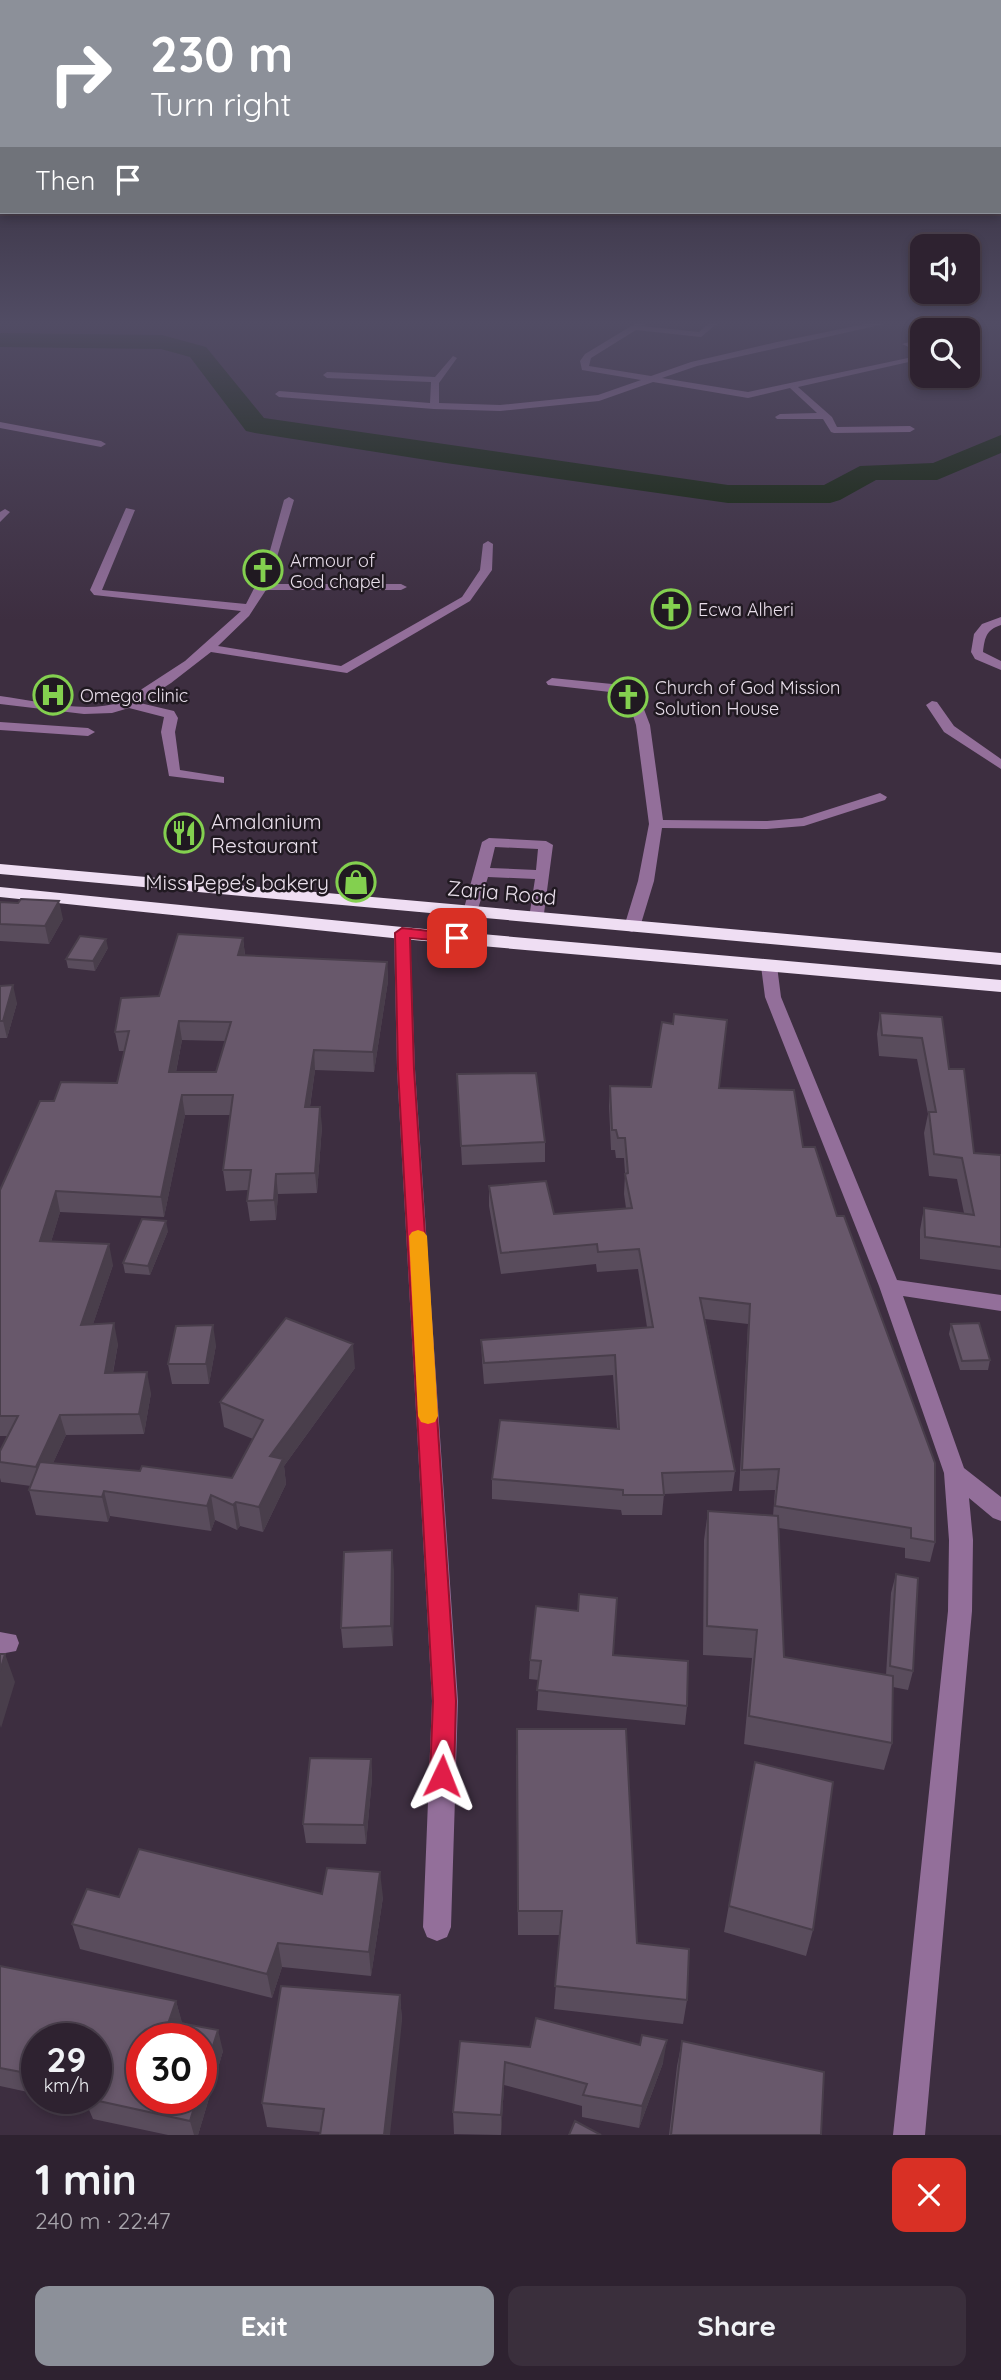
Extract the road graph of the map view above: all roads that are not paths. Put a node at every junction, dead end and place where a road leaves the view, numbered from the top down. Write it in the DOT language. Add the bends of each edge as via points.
graph roads {
  1 [pos="830,422"];
  2 [pos="0,425"];
  3 [pos="910,429"];
  4 [pos="101,444"];
  5 [pos="289,500"];
  6 [pos="130,510"];
  7 [pos="488,544"];
  8 [pos="262,587"];
  9 [pos="401,587"];
  10 [pos="249,608"];
  11 [pos="1001,621"];
  12 [pos="208,648"];
  13 [pos="1001,666"];
  14 [pos="552,682"];
  15 [pos="0,700"];
  16 [pos="130,704"];
  17 [pos="932,705"];
  18 [pos="0,726"];
  19 [pos="88,732"];
  20 [pos="1001,765"];
  21 [pos="219,780"];
  22 [pos="880,797"];
  23 [pos="656,824"];
  24 [pos="0,869"];
  25 [pos="482,872"];
  26 [pos="543,875"];
  27 [pos="0,892"];
  28 [pos="471,912"];
  29 [pos="537,918"];
  30 [pos="570,921"];
  31 [pos="632,927"];
  32 [pos="402,933"];
  33 [pos="568,948"];
  34 [pos="1001,959"];
  35 [pos="769,966"];
  36 [pos="1001,986"];
  37 [pos="890,1286"];
  38 [pos="1001,1303"];
  39 [pos="955,1473"];
  40 [pos="1001,1511"];
  41 [pos="437,1927"];
  42 [pos="909,2135"];
  1 -- 3 [label="street" via="834,430"];
  2 -- 4 [label="street"];
  5 -- 8 [label="street"];
  6 -- 10 [label="street" via="98,593"];
  7 -- 12 [label="street" via="486,570 466,598 343,670"];
  8 -- 9 [label="street"];
  8 -- 10 [label="street"];
  10 -- 12 [label="street"];
  11 -- 13 [label="street" via="986,626 977,652"];
  12 -- 16 [label="street"];
  14 -- 23 [label="street" via="633,694 643,725"];
  15 -- 16 [label="street" via="99,710"];
  16 -- 21 [label="street" via="172,718 168,732 174,773"];
  17 -- 20 [label="street" via="949,729"];
  18 -- 19 [label="street"];
  22 -- 23 [label="street" via="804,822"];
  23 -- 31 [label="street"];
  24 -- 28 [label="highway, Zaria Road"];
  25 -- 26 [label="street"];
  25 -- 26 [label="street" via="486,846 498,841 546,845"];
  25 -- 28 [label="street"];
  26 -- 29 [label="street"];
  27 -- 32 [label="highway"];
  28 -- 29 [label="highway, Zaria Road"];
  29 -- 30 [label="highway, Zaria Road"];
  30 -- 31 [label="highway, Zaria Road"];
  30 -- 33 [label="highway"];
  31 -- 34 [label="highway, Zaria Road"];
  32 -- 33 [label="highway"];
  32 -- 41 [label="street" via="406,1069 445,1701"];
  33 -- 35 [label="highway"];
  35 -- 36 [label="highway"];
  35 -- 37 [label="street" via="773,997"];
  37 -- 38 [label="street"];
  37 -- 39 [label="street"];
  39 -- 40 [label="street"];
  39 -- 42 [label="street" via="961,1540 960,1611"];
}
